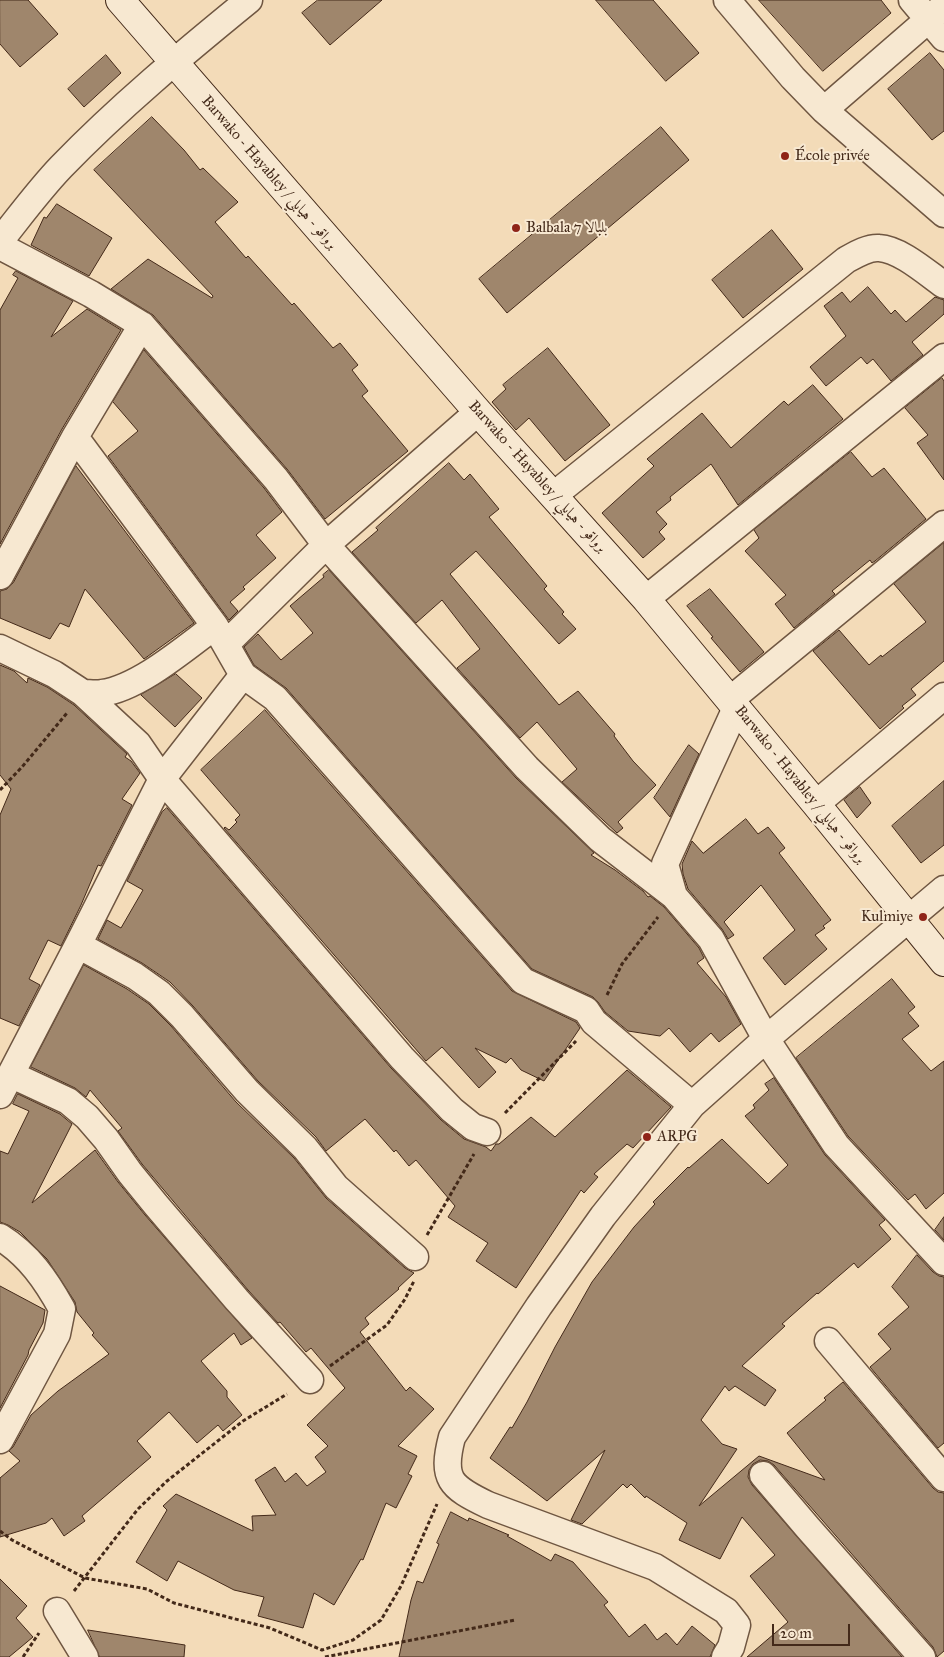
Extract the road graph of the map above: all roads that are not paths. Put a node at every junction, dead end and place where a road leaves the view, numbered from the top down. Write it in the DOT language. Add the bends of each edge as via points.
graph roads {
  1 [pos="120,0"];
  2 [pos="249,0"];
  3 [pos="726,0"];
  4 [pos="912,0"];
  5 [pos="939,21"];
  6 [pos="173,62"];
  7 [pos="824,110"];
  8 [pos="944,214"];
  9 [pos="0,241"];
  10 [pos="0,246"];
  11 [pos="944,285"];
  12 [pos="142,325"];
  13 [pos="944,357"];
  14 [pos="478,412"];
  15 [pos="75,437"];
  16 [pos="554,496"];
  17 [pos="944,524"];
  18 [pos="326,545"];
  19 [pos="0,576"];
  20 [pos="646,599"];
  21 [pos="221,635"];
  22 [pos="0,648"];
  23 [pos="243,675"];
  24 [pos="83,693"];
  25 [pos="944,696"];
  26 [pos="733,704"];
  27 [pos="162,779"];
  28 [pos="816,804"];
  29 [pos="944,889"];
  30 [pos="674,896"];
  31 [pos="909,919"];
  32 [pos="78,946"];
  33 [pos="944,962"];
  34 [pos="766,1039"];
  35 [pos="6,1085"];
  36 [pos="692,1105"];
  37 [pos="487,1132"];
  38 [pos="0,1237"];
  39 [pos="415,1257"];
  40 [pos="944,1262"];
  41 [pos="828,1341"];
  42 [pos="310,1380"];
  43 [pos="0,1440"];
  44 [pos="763,1475"];
  45 [pos="944,1478"];
  46 [pos="57,1611"];
  47 [pos="85,1657"];
  48 [pos="725,1657"];
  49 [pos="922,1657"];
  1 -- 6 [label="main road, Barwako - Hayabley / برواقو - هيابلي"];
  2 -- 6 [label="street"];
  3 -- 7 [label="street"];
  4 -- 5 [label="street"];
  5 -- 7 [label="street"];
  6 -- 9 [label="street" via="60,168"];
  6 -- 14 [label="main road, Barwako - Hayabley / برواقو - هيابلي"];
  7 -- 8 [label="street"];
  10 -- 12 [label="street"];
  11 -- 16 [label="street" via="896,252 878,248 846,260"];
  12 -- 15 [label="street"];
  12 -- 18 [label="street" via="276,479"];
  13 -- 20 [label="street"];
  14 -- 16 [label="main road, Barwako - Hayabley / برواقو - هيابلي"];
  14 -- 18 [label="street"];
  15 -- 19 [label="street"];
  15 -- 21 [label="street"];
  16 -- 20 [label="main road, Barwako - Hayabley / برواقو - هيابلي"];
  17 -- 26 [label="street"];
  18 -- 21 [label="street"];
  18 -- 30 [label="street" via="527,768 600,839"];
  20 -- 26 [label="main road, Barwako - Hayabley / برواقو - هيابلي"];
  21 -- 23 [label="street"];
  21 -- 24 [label="street" via="129,684 103,693"];
  22 -- 24 [label="street" via="54,674"];
  23 -- 27 [label="street"];
  23 -- 36 [label="street" via="274,698 522,981 586,1010 594,1022"];
  24 -- 27 [label="street" via="138,744"];
  25 -- 28 [label="street"];
  26 -- 28 [label="main road, Barwako - Hayabley / برواقو - هيابلي"];
  26 -- 30 [label="street" via="665,864"];
  27 -- 32 [label="street"];
  27 -- 37 [label="street" via="402,1058 452,1110 473,1127"];
  28 -- 31 [label="main road, Barwako - Hayabley / برواقو - هيابلي"];
  29 -- 31 [label="street"];
  30 -- 34 [label="street" via="711,939"];
  31 -- 33 [label="main road, Barwako - Hayabley / برواقو - هيابلي"];
  31 -- 34 [label="street"];
  32 -- 35 [label="street"];
  32 -- 39 [label="street" via="135,976 159,993 247,1091 305,1148 336,1187"];
  34 -- 36 [label="street"];
  34 -- 40 [label="street" via="836,1145"];
  35 -- 42 [label="street" via="68,1101 87,1117 162,1213"];
  36 -- 48 [label="street" via="603,1216 539,1306 452,1437 447,1457 449,1478 466,1494 655,1567 726,1611 737,1625"];
  38 -- 43 [label="street" via="33,1264 62,1309 57,1334"];
  41 -- 45 [label="street"];
  44 -- 49 [label="street"];
  46 -- 47 [label="street"];
}
